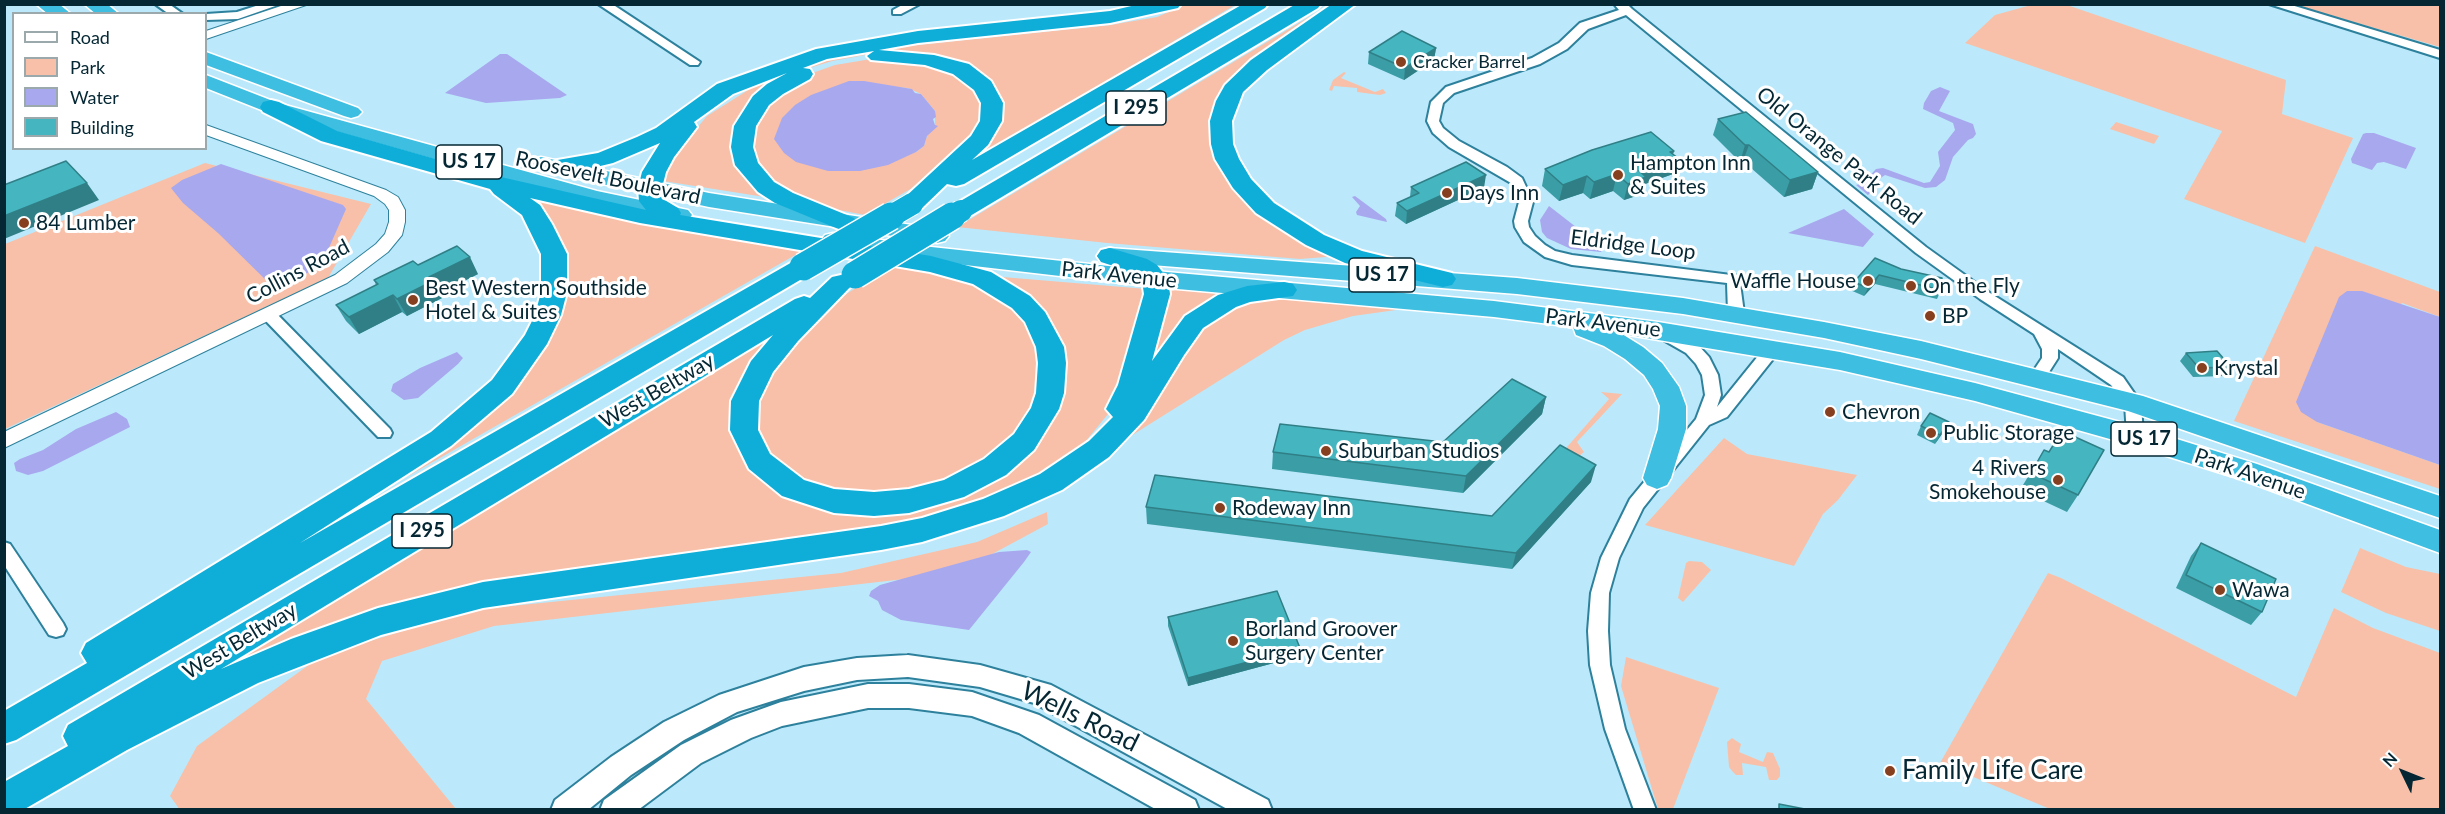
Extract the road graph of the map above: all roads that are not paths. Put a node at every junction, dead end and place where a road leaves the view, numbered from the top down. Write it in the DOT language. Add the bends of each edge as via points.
graph roads {
  1 [pos="45,4"];
  2 [pos="93,4"];
  3 [pos="160,4"];
  4 [pos="276,4"];
  5 [pos="303,4"];
  6 [pos="603,4"];
  7 [pos="1171,4"];
  8 [pos="1258,4"];
  9 [pos="1311,4"];
  10 [pos="1346,4"];
  11 [pos="2274,4"];
  12 [pos="912,5"];
  13 [pos="1626,7"];
  14 [pos="59,12"];
  15 [pos="107,12"];
  16 [pos="174,12"];
  17 [pos="897,12"];
  18 [pos="207,17"];
  19 [pos="207,35"];
  20 [pos="2440,54"];
  21 [pos="207,58"];
  22 [pos="694,62"];
  23 [pos="207,81"];
  24 [pos="745,82"];
  25 [pos="271,107"];
  26 [pos="207,130"];
  27 [pos="554,167"];
  28 [pos="487,181"];
  29 [pos="650,188"];
  30 [pos="912,204"];
  31 [pos="669,213"];
  32 [pos="845,223"];
  33 [pos="1110,256"];
  34 [pos="848,279"];
  35 [pos="1155,279"];
  36 [pos="1443,279"];
  37 [pos="1284,290"];
  38 [pos="1654,302"];
  39 [pos="1736,313"];
  40 [pos="268,314"];
  41 [pos="1556,317"];
  42 [pos="1658,330"];
  43 [pos="2039,330"];
  44 [pos="1773,349"];
  45 [pos="2036,379"];
  46 [pos="2133,403"];
  47 [pos="1703,421"];
  48 [pos="384,433"];
  49 [pos="2135,436"];
  50 [pos="4,441"];
  51 [pos="1657,478"];
  52 [pos="1051,482"];
  53 [pos="2440,507"];
  54 [pos="2440,542"];
  55 [pos="4,549"];
  56 [pos="56,629"];
  57 [pos="4,711"];
  58 [pos="4,729"];
  59 [pos="4,782"];
  60 [pos="4,801"];
  61 [pos="564,810"];
  62 [pos="614,810"];
  63 [pos="1185,810"];
  64 [pos="1258,810"];
  65 [pos="1645,810"];
  1 -- 14 [label="highway"];
  2 -- 15 [label="highway"];
  3 -- 16 [label="street"];
  4 -- 18 [label="street" via="238,15"];
  5 -- 19 [label="street"];
  6 -- 22 [label="street"];
  7 -- 24 [label="highway" via="1088,20 861,45 794,62"];
  8 -- 30 [label="highway, West Beltway / I 295"];
  9 -- 34 [label="highway, West Beltway / I 295, bridge"];
  10 -- 36 [label="highway" via="1259,65 1233,90 1221,121 1227,159 1241,183 1265,208 1315,240 1354,257"];
  11 -- 20 [label="street"];
  12 -- 17 [label="street"];
  13 -- 39 [label="street, Eldridge Loop" via="1584,26 1544,57 1450,90 1437,102 1435,124 1454,144 1517,182 1526,202 1522,227 1540,248 1572,260 1734,279"];
  13 -- 43 [label="street, Old Orange Park Road" via="1921,250"];
  21 -- 27 [label="highway, Roosevelt Boulevard / US 17" via="290,91 415,132"];
  23 -- 25 [label="highway, Roosevelt Boulevard / US 17"];
  24 -- 27 [label="highway" via="714,95 664,133 645,142 595,160"];
  24 -- 29 [label="highway" via="707,108 675,138 654,172"];
  25 -- 28 [label="highway" via="329,136"];
  25 -- 31 [label="highway, Roosevelt Boulevard / US 17" via="594,197"];
  26 -- 40 [label="street, Collins Road" via="380,193 397,210 393,235 361,266"];
  27 -- 29 [label="highway, Roosevelt Boulevard / US 17"];
  28 -- 34 [label="highway" via="640,216 931,264 982,278 1021,302 1036,318 1050,347 1050,393 1045,410 1024,442 995,467 953,489 909,501 874,504 834,501 793,488 759,461 744,430 745,401 761,368 788,335"];
  28 -- 57 [label="highway" via="531,210 554,254 554,292 548,315 537,338 502,387 441,440"];
  29 -- 31 [label="highway" via="651,201"];
  29 -- 32 [label="highway, Roosevelt Boulevard / US 17"];
  30 -- 32 [label="highway" via="980,140 993,113 983,86 961,69 927,59 881,56 822,66 790,80 761,101 745,126 742,147 747,165 766,187"];
  30 -- 58 [label="highway, West Beltway / I 295, bridge"];
  31 -- 35 [label="highway, Park Avenue / US 17" via="922,253"];
  32 -- 33 [label="highway, US 17"];
  33 -- 35 [label="highway" via="1138,265"];
  33 -- 36 [label="highway, Park Avenue / US 17"];
  34 -- 59 [label="highway, West Beltway / I 295"];
  35 -- 37 [label="highway, Park Avenue / US 17"];
  35 -- 52 [label="highway" via="1157,294 1143,351 1125,401 1091,445"];
  36 -- 38 [label="highway, Park Avenue / US 17"];
  37 -- 41 [label="highway, Park Avenue / US 17"];
  37 -- 52 [label="highway" via="1247,294 1227,301 1194,322 1134,412 1100,448"];
  38 -- 39 [label="highway, Park Avenue / US 17"];
  38 -- 42 [label="highway"];
  39 -- 45 [label="highway, Park Avenue / US 17" via="1846,334"];
  40 -- 48 [label="street"];
  40 -- 50 [label="street, Collins Road"];
  41 -- 42 [label="highway, Park Avenue / US 17"];
  41 -- 51 [label="highway" via="1613,340 1634,353 1666,387 1673,406 1672,429"];
  42 -- 44 [label="highway, Park Avenue / US 17"];
  42 -- 47 [label="street" via="1692,349 1710,375 1713,395"];
  43 -- 45 [label="street" via="2050,349 2050,358"];
  43 -- 46 [label="street, Old Orange Park Road" via="2117,381"];
  44 -- 47 [label="street" via="1721,413"];
  44 -- 49 [label="highway, Park Avenue / US 17" via="1910,376"];
  45 -- 46 [label="highway, Park Avenue / US 17"];
  46 -- 49 [label="street"];
  46 -- 53 [label="highway, Park Avenue / US 17"];
  47 -- 51 [label="street"];
  49 -- 54 [label="highway, Park Avenue / US 17" via="2247,471"];
  51 -- 65 [label="street" via="1636,504 1610,558 1600,593 1598,631 1600,665 1612,718"];
  52 -- 60 [label="highway" via="993,508 922,530 483,595 378,622 246,673 114,739"];
  55 -- 56 [label="street"];
  61 -- 64 [label="main road, Wells Road" via="674,731 729,703 804,679 857,669 908,666 980,676 1041,693"];
  62 -- 63 [label="main road, Wells Road" via="691,754 741,729 790,712 868,696 909,696 972,704 1029,724"];
}
